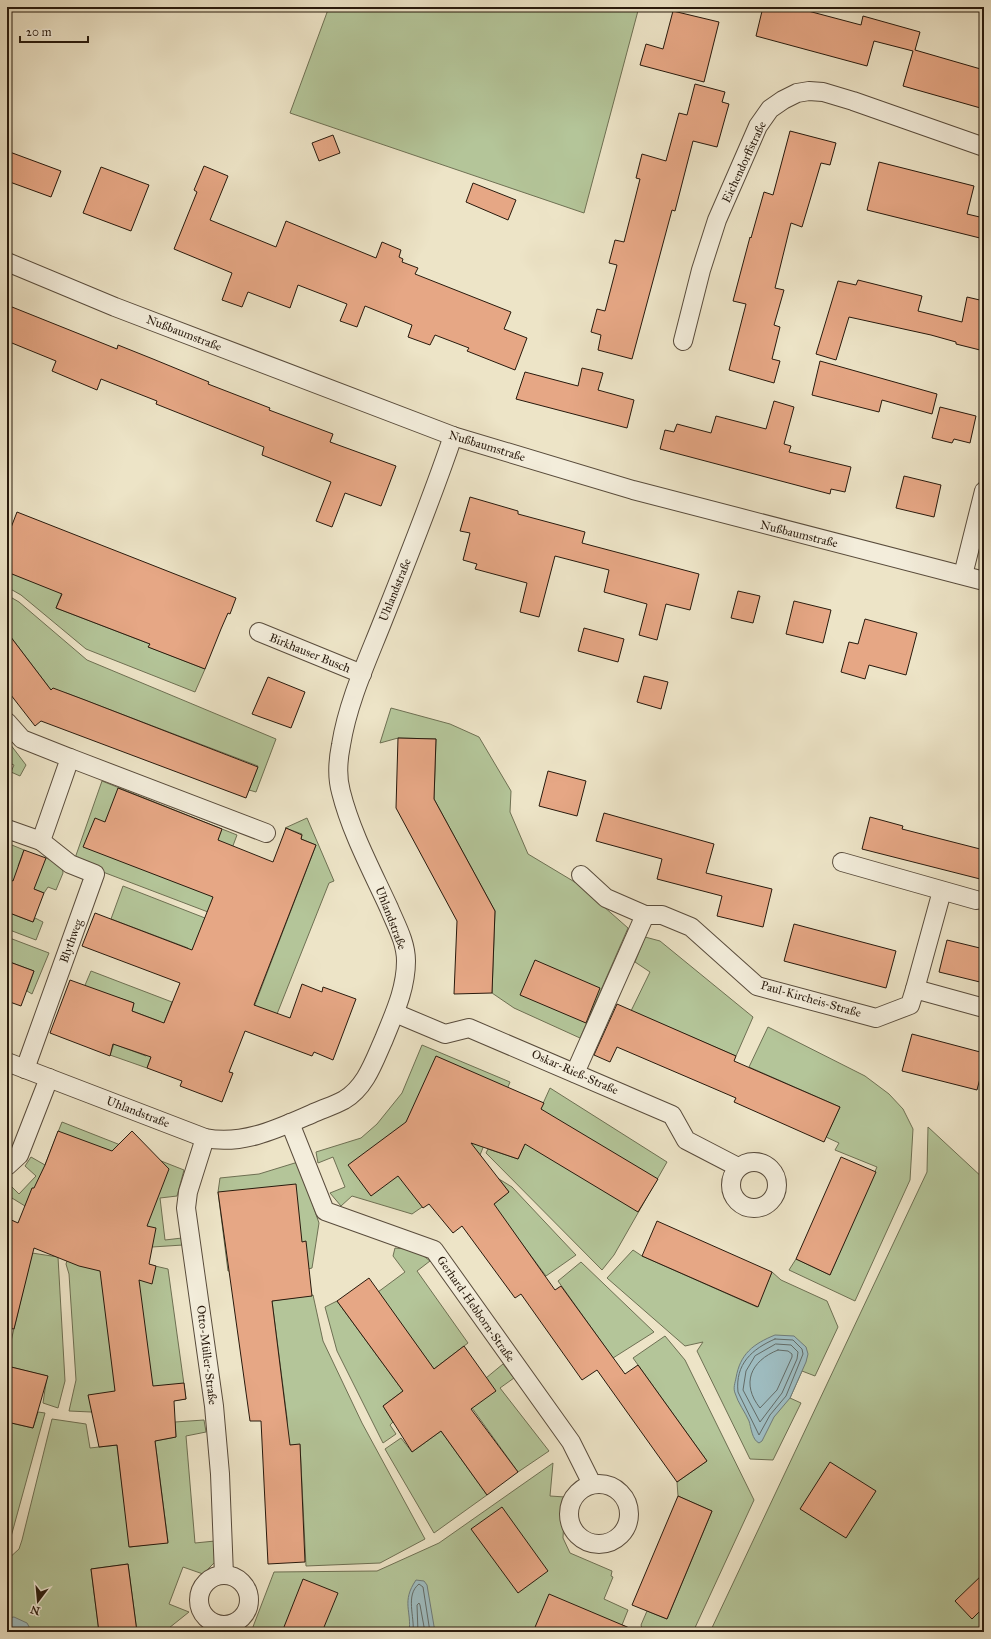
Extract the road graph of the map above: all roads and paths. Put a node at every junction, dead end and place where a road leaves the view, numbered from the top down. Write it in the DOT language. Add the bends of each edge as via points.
graph roads {
  1 [pos="984,147"];
  2 [pos="7,262"];
  3 [pos="683,342"];
  4 [pos="454,436"];
  5 [pos="984,491"];
  6 [pos="963,575"];
  7 [pos="984,581"];
  8 [pos="259,632"];
  9 [pos="362,674"];
  10 [pos="7,722"];
  11 [pos="70,758"];
  12 [pos="7,829"];
  13 [pos="266,833"];
  14 [pos="41,841"];
  15 [pos="842,862"];
  16 [pos="581,876"];
  17 [pos="942,891"];
  18 [pos="976,900"];
  19 [pos="645,915"];
  20 [pos="915,989"];
  21 [pos="984,1008"];
  22 [pos="395,1013"];
  23 [pos="7,1062"];
  24 [pos="25,1069"];
  25 [pos="575,1073"];
  26 [pos="49,1078"];
  27 [pos="290,1123"];
  28 [pos="205,1138"];
  29 [pos="7,1166"];
  30 [pos="738,1167"];
  31 [pos="592,1484"];
  32 [pos="224,1575"];
  1 -- 3 [label="street, Eichendorffstraße" via="823,92 797,93 783,100 770,109 758,126 717,220"];
  2 -- 4 [label="street, Nußbaumstraße" via="115,307"];
  4 -- 6 [label="street, Nußbaumstraße" via="633,490"];
  4 -- 9 [label="street, Uhlandstraße"];
  5 -- 6 [label="street"];
  6 -- 7 [label="street, Nußbaumstraße"];
  8 -- 9 [label="street, Birkhauser Busch"];
  9 -- 22 [label="street, Uhlandstraße" via="341,745 339,780 350,818 404,944 405,979"];
  10 -- 11 [label="street" via="22,739"];
  11 -- 13 [label="street"];
  11 -- 14 [label="street"];
  12 -- 14 [label="street, Blythweg"];
  14 -- 24 [label="street, Blythweg" via="70,864 95,874"];
  15 -- 17 [label="street"];
  16 -- 19 [label="street, Paul-Kircheis-Straße" via="606,898"];
  17 -- 18 [label="street"];
  17 -- 20 [label="street, Paul-Kircheis-Straße"];
  19 -- 20 [label="street, Paul-Kircheis-Straße" via="662,915 691,927 757,986 876,1018 910,1005"];
  19 -- 25 [label="street"];
  20 -- 21 [label="street"];
  22 -- 25 [label="street, Oskar-Rieß-Straße" via="445,1034 469,1028"];
  22 -- 27 [label="street, Uhlandstraße" via="370,1071 355,1091 344,1100"];
  23 -- 24 [label="street, Uhlandstraße"];
  24 -- 26 [label="street, Uhlandstraße"];
  25 -- 30 [label="street, Oskar-Rieß-Straße" via="672,1115 686,1140"];
  26 -- 28 [label="street, Uhlandstraße"];
  26 -- 29 [label="street" via="20,1155"];
  27 -- 28 [label="street, Uhlandstraße" via="245,1138 227,1141"];
  27 -- 31 [label="street, Gerhard-Hebborn-Straße" via="325,1211 434,1250 571,1442"];
  28 -- 32 [label="street, Otto-Müller-Straße" via="188,1192 186,1208 214,1406"];
}
